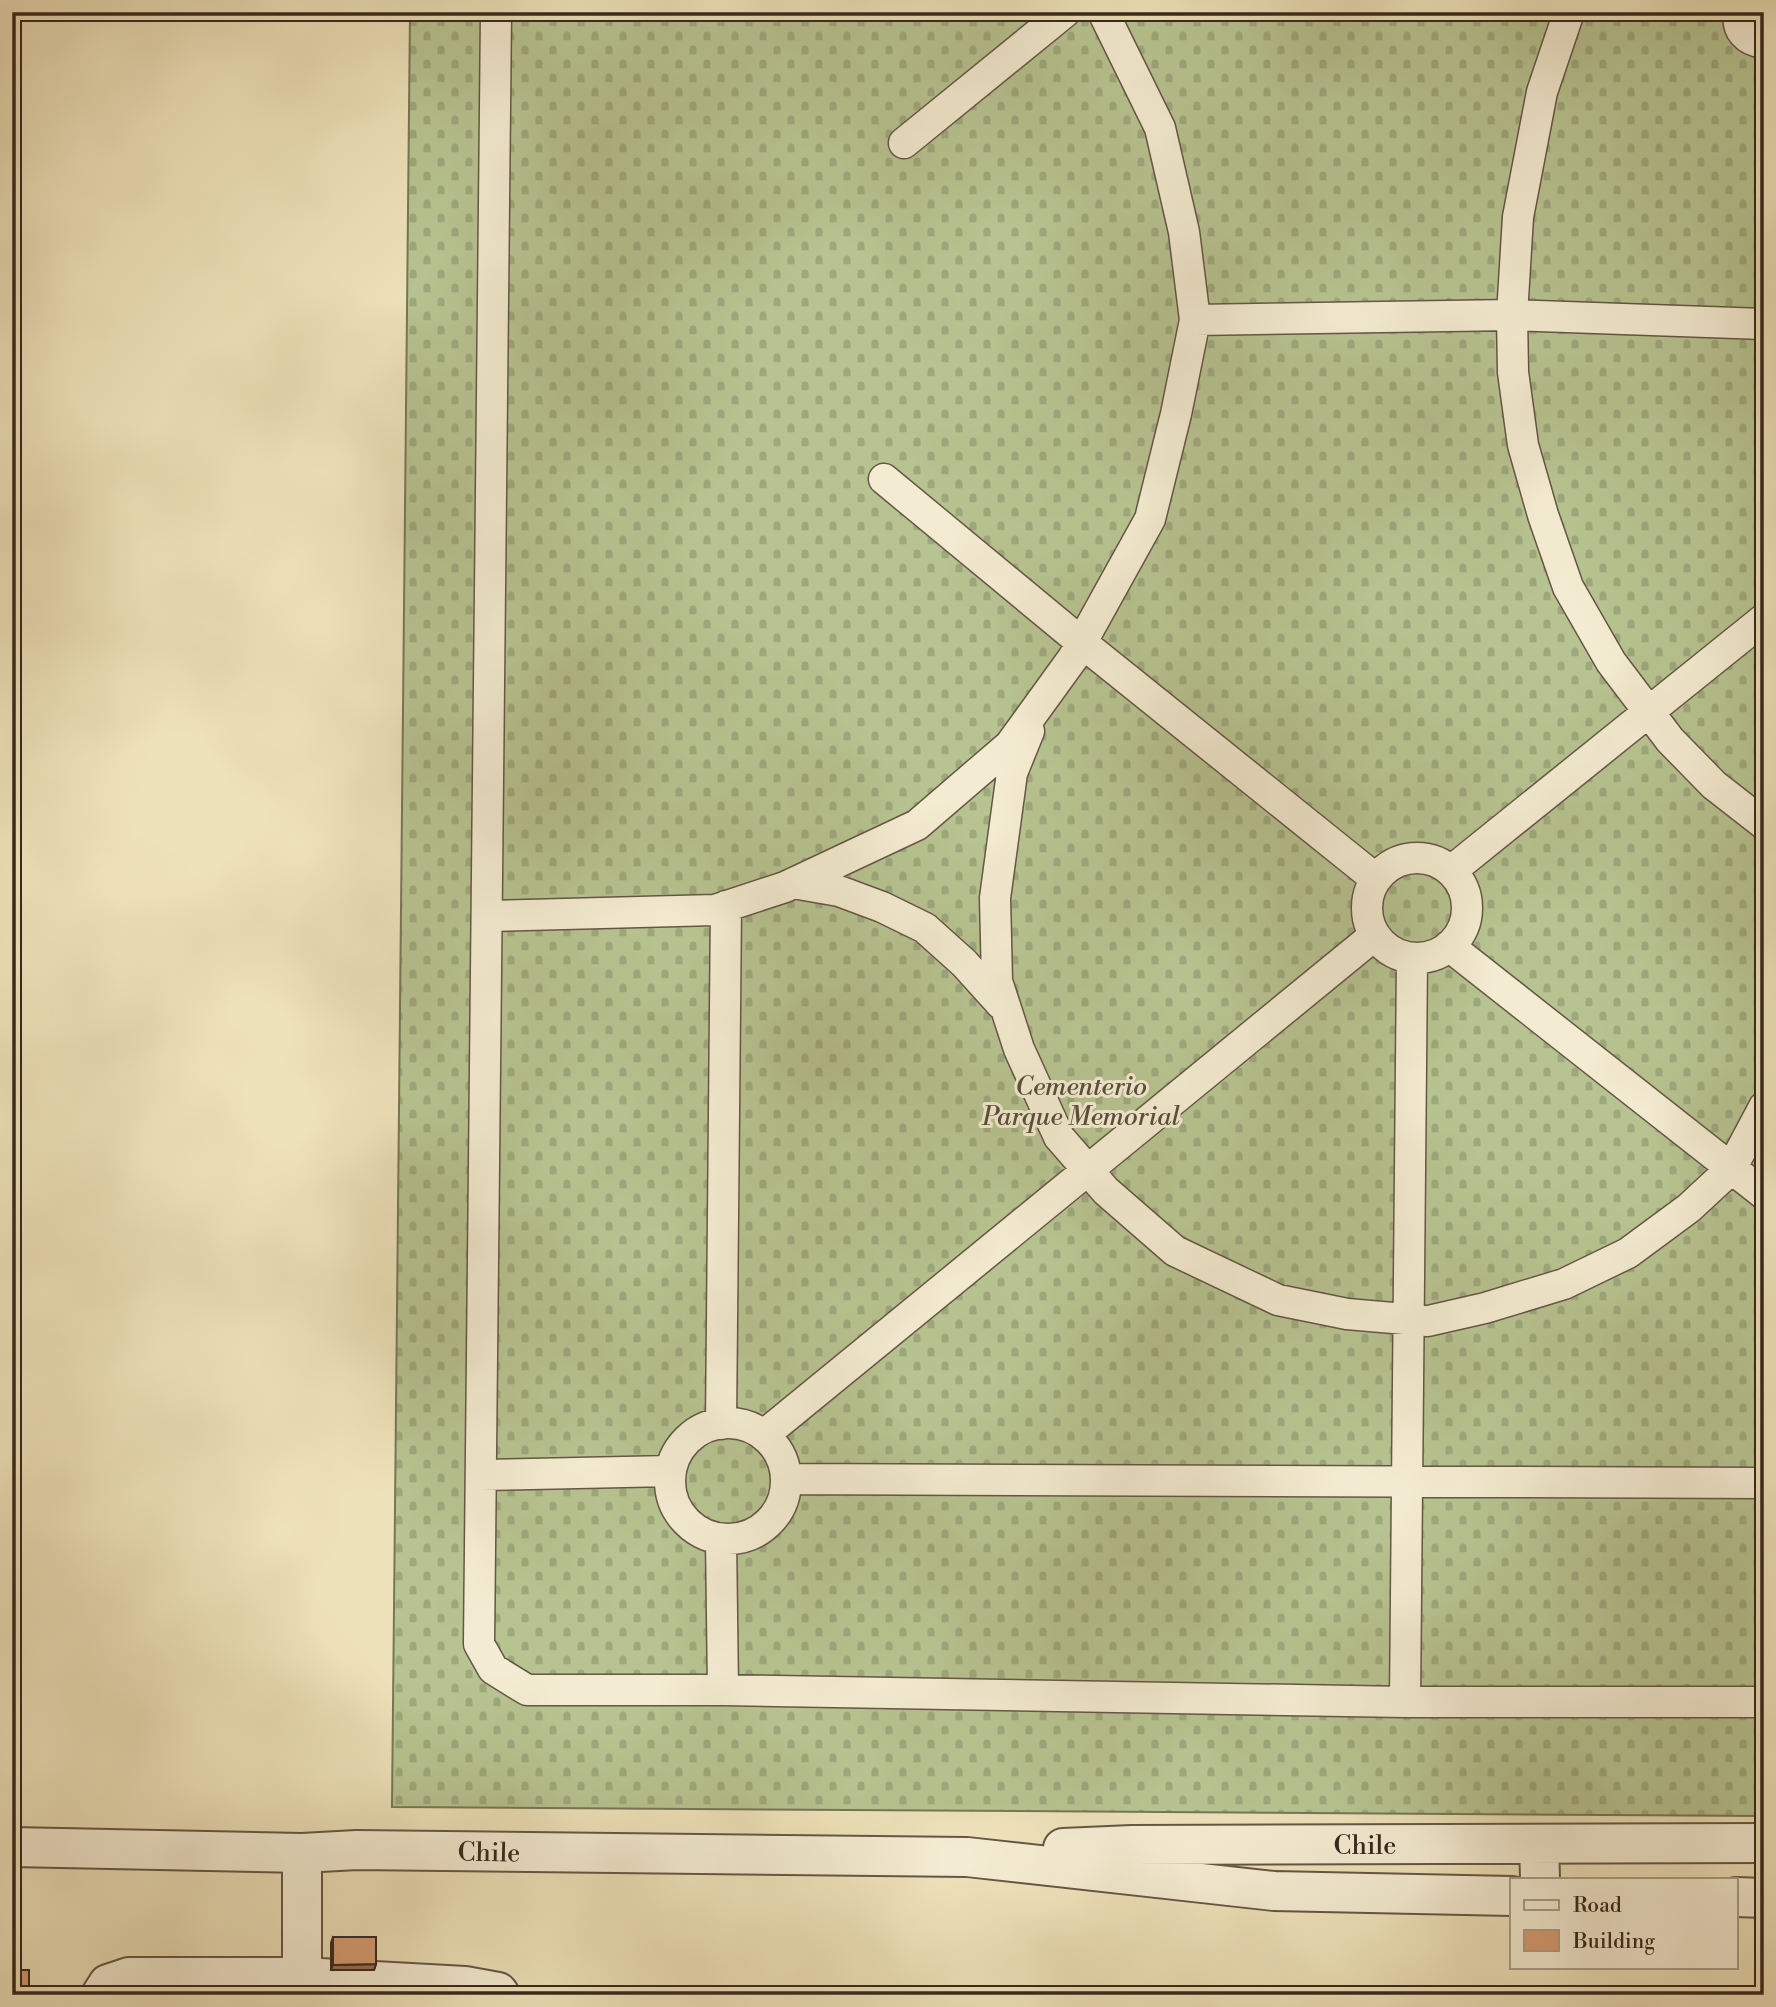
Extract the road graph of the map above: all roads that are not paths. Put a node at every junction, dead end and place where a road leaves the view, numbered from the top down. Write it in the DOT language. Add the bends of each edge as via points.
graph roads {
  1 [pos="496,12"];
  2 [pos="1065,12"];
  3 [pos="1103,12"];
  4 [pos="1569,12"];
  5 [pos="1738,12"];
  6 [pos="1764,43"];
  7 [pos="904,143"];
  8 [pos="1512,315"];
  9 [pos="1195,320"];
  10 [pos="1764,324"];
  11 [pos="884,479"];
  12 [pos="1764,618"];
  13 [pos="1081,642"];
  14 [pos="1043,699"];
  15 [pos="1649,713"];
  16 [pos="1736,803"];
  17 [pos="1764,824"];
  18 [pos="1764,847"];
  19 [pos="1451,871"];
  20 [pos="1376,879"];
  21 [pos="793,883"];
  22 [pos="726,906"];
  23 [pos="488,916"];
  24 [pos="1375,934"];
  25 [pos="1449,946"];
  26 [pos="1412,958"];
  27 [pos="1006,1010"];
  28 [pos="1764,1107"];
  29 [pos="1731,1169"];
  30 [pos="1087,1170"];
  31 [pos="1764,1194"];
  32 [pos="1410,1320"];
  33 [pos="721,1424"];
  34 [pos="764,1435"];
  35 [pos="671,1471"];
  36 [pos="482,1475"];
  37 [pos="786,1479"];
  38 [pos="1408,1482"];
  39 [pos="1764,1483"];
  40 [pos="721,1539"];
  41 [pos="723,1690"];
  42 [pos="1405,1702"];
  43 [pos="1764,1702"];
  44 [pos="1764,1843"];
  45 [pos="12,1847"];
  46 [pos="302,1853"];
  47 [pos="967,1857"];
  48 [pos="1540,1862"];
  49 [pos="1510,1896"];
  50 [pos="1738,1897"];
  51 [pos="1764,1898"];
  52 [pos="302,1977"];
  53 [pos="101,1995"];
  54 [pos="500,1995"];
  1 -- 23 [label="street"];
  2 -- 7 [label="street"];
  3 -- 9 [label="street" via="1160,128 1184,232"];
  4 -- 8 [label="street" via="1542,92 1517,217"];
  5 -- 6 [label="street" via="1743,34"];
  8 -- 9 [label="street"];
  8 -- 10 [label="street"];
  8 -- 15 [label="street" via="1513,372 1523,445 1543,515 1568,587 1611,662"];
  9 -- 13 [label="street" via="1150,519"];
  11 -- 13 [label="street"];
  12 -- 15 [label="street"];
  13 -- 14 [label="street"];
  13 -- 20 [label="street"];
  14 -- 21 [label="street" via="1010,744 917,825"];
  14 -- 27 [label="street" via="1012,773 995,898 997,981"];
  15 -- 16 [label="street" via="1670,740"];
  15 -- 19 [label="street"];
  16 -- 17 [label="street"];
  16 -- 18 [label="street"];
  19 -- 20 [label="street" via="1437,862 1404,859"];
  19 -- 25 [label="street" via="1461,885 1466,918 1461,933"];
  20 -- 24 [label="street" via="1367,906"];
  21 -- 22 [label="street"];
  21 -- 27 [label="street" via="839,891 925,928 964,962"];
  22 -- 23 [label="street" via="715,910"];
  22 -- 33 [label="street"];
  23 -- 36 [label="street"];
  24 -- 26 [label="street" via="1390,950"];
  24 -- 30 [label="street"];
  25 -- 26 [label="street" via="1426,958"];
  25 -- 29 [label="street"];
  26 -- 32 [label="street"];
  27 -- 30 [label="street" via="1059,1137"];
  28 -- 29 [label="street"];
  29 -- 31 [label="street"];
  29 -- 32 [label="street" via="1689,1208 1628,1253 1574,1279 1485,1308 1428,1321"];
  30 -- 32 [label="street" via="1175,1251 1278,1300 1347,1314"];
  30 -- 34 [label="street"];
  32 -- 38 [label="street"];
  33 -- 34 [label="street" via="736,1424"];
  33 -- 35 [label="street" via="707,1427 683,1444"];
  34 -- 37 [label="street" via="783,1462"];
  35 -- 36 [label="street"];
  35 -- 40 [label="street" via="672,1494 681,1516 692,1527"];
  36 -- 41 [label="street" via="479,1644 492,1669 527,1690"];
  37 -- 38 [label="street"];
  37 -- 40 [label="street" via="784,1495 767,1523 753,1533"];
  38 -- 39 [label="street"];
  38 -- 42 [label="street"];
  40 -- 41 [label="street"];
  41 -- 42 [label="street"];
  42 -- 43 [label="street"];
  44 -- 48 [label="street, Chile"];
  45 -- 46 [label="street, Chile"];
  46 -- 47 [label="street, Chile"];
  46 -- 52 [label="street"];
  47 -- 48 [label="street, Chile" via="1132,1845"];
  47 -- 49 [label="street, Chile" via="1274,1891"];
  50 -- 51 [label="street"];
  52 -- 53 [label="street" via="130,1977 108,1984"];
  52 -- 54 [label="street" via="465,1986"];
}
